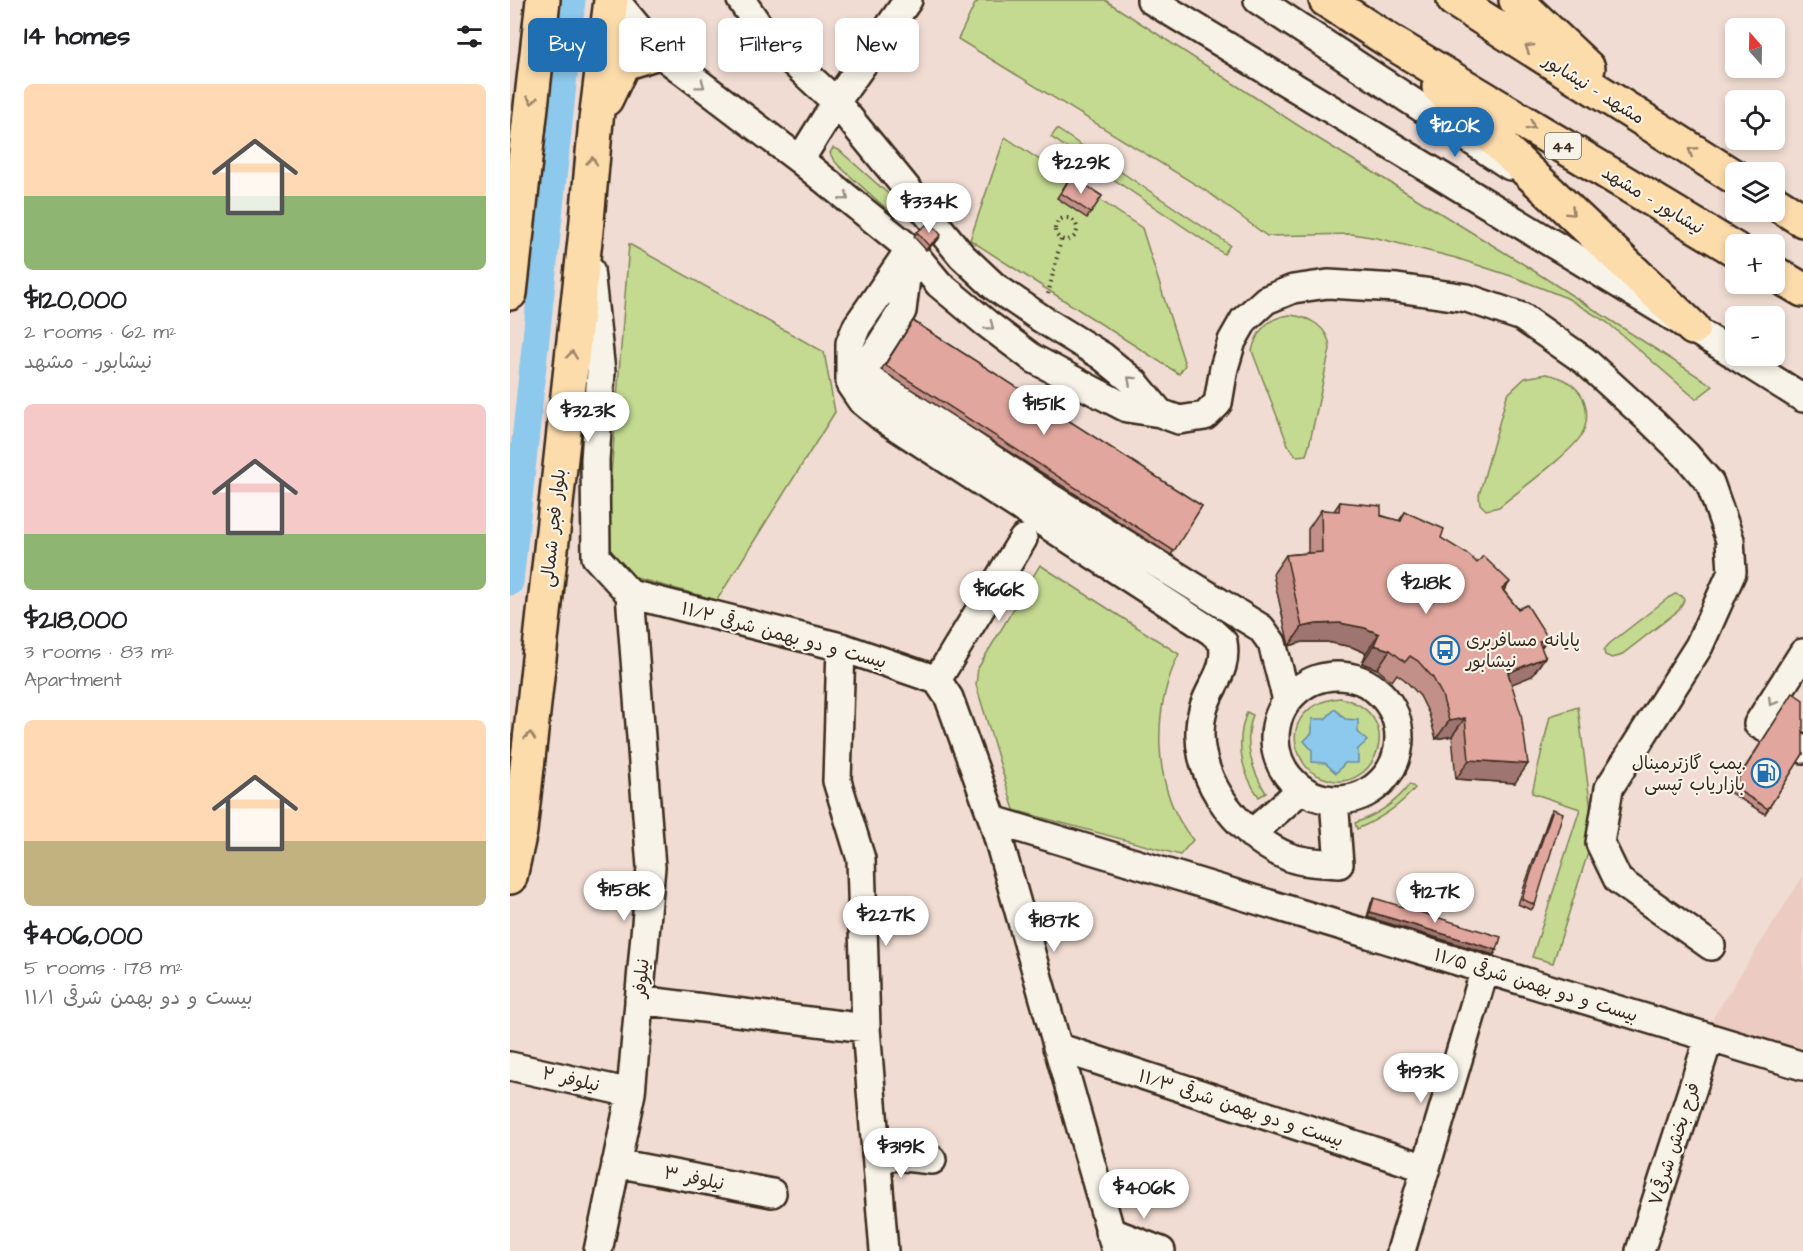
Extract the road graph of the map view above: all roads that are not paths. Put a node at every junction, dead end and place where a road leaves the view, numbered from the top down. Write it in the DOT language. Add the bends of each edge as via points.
graph roads {
  1 [pos="543,0"];
  2 [pos="613,0"];
  3 [pos="741,0"];
  4 [pos="908,0"];
  5 [pos="1151,0"];
  6 [pos="1258,0"];
  7 [pos="1326,0"];
  8 [pos="1454,0"];
  9 [pos="1516,0"];
  10 [pos="629,18"];
  11 [pos="1392,42"];
  12 [pos="619,71"];
  13 [pos="684,72"];
  14 [pos="836,102"];
  15 [pos="596,120"];
  16 [pos="1649,124"];
  17 [pos="800,160"];
  18 [pos="1725,171"];
  19 [pos="1545,187"];
  20 [pos="1785,209"];
  21 [pos="1803,220"];
  22 [pos="586,231"];
  23 [pos="1725,242"];
  24 [pos="910,249"];
  25 [pos="1785,279"];
  26 [pos="1803,290"];
  27 [pos="510,293"];
  28 [pos="1693,328"];
  29 [pos="1725,348"];
  30 [pos="1753,366"];
  31 [pos="1803,398"];
  32 [pos="1160,413"];
  33 [pos="1023,539"];
  34 [pos="630,594"];
  35 [pos="841,647"];
  36 [pos="1803,653"];
  37 [pos="937,680"];
  38 [pos="1287,700"];
  39 [pos="1803,749"];
  40 [pos="1302,789"];
  41 [pos="1334,800"];
  42 [pos="993,820"];
  43 [pos="1251,834"];
  44 [pos="510,877"];
  45 [pos="1711,946"];
  46 [pos="1485,969"];
  47 [pos="639,1000"];
  48 [pos="866,1028"];
  49 [pos="1709,1038"];
  50 [pos="1057,1047"];
  51 [pos="510,1066"];
  52 [pos="1803,1066"];
  53 [pos="631,1093"];
  54 [pos="876,1154"];
  55 [pos="932,1160"];
  56 [pos="616,1163"];
  57 [pos="1426,1168"];
  58 [pos="772,1193"];
  59 [pos="1113,1241"];
  60 [pos="598,1251"];
  61 [pos="884,1251"];
  62 [pos="1161,1251"];
  63 [pos="1401,1251"];
  64 [pos="1640,1251"];
  1 -- 27 [label="main road, one-way"];
  2 -- 10 [label="street"];
  2 -- 15 [label="main road, بلوار فجر شمالی"];
  3 -- 14 [label="street" via="767,38"];
  4 -- 14 [label="street"];
  5 -- 28 [label="street"];
  6 -- 19 [label="street"];
  7 -- 11 [label="main road, نیشابور - مشهد / 44"];
  16 -- 8 [label="main road, مشهد - نیشابور, one-way"];
  9 -- 16 [label="main road"];
  11 -- 19 [label="main road"];
  11 -- 23 [label="main road, نیشابور - مشهد / 44, one-way"];
  12 -- 15 [label="main road"];
  13 -- 17 [label="street, one-way"];
  14 -- 17 [label="street"];
  32 -- 14 [label="street, one-way" via="1135,383 1102,356 995,287 963,256"];
  22 -- 15 [label="main road, بلوار فجر شمالی, one-way"];
  18 -- 16 [label="main road, مشهد - نیشابور, one-way"];
  17 -- 24 [label="street, one-way"];
  19 -- 28 [label="main road, one-way"];
  20 -- 21 [label="main road"];
  22 -- 34 [label="street" via="601,372 595,460 596,557"];
  44 -- 22 [label="main road, بلوار فجر شمالی, one-way" via="520,831"];
  24 -- 32 [label="street, one-way" via="939,284 1034,359 1127,408"];
  24 -- 38 [label="street" via="902,311 874,355 873,372 883,386 1051,498 1261,628 1272,642"];
  24 -- 43 [label="street" via="857,326 850,343 850,384 861,400 883,418 1223,642 1226,656 1203,710 1200,736 1210,779 1236,820"];
  25 -- 26 [label="main road"];
  28 -- 29 [label="street"];
  30 -- 31 [label="street"];
  32 -- 45 [label="street" via="1179,420 1205,416 1218,403 1232,341 1244,320 1266,300 1293,289 1328,284 1397,288 1467,298 1522,317 1585,361 1686,454 1710,483 1730,540 1732,572 1699,646 1609,788 1600,843 1618,880"];
  33 -- 37 [label="street"];
  34 -- 35 [label="street, بیست و دو بهمن شرقی ۱۱/۲"];
  34 -- 47 [label="street, نیلوفر" via="651,867"];
  35 -- 37 [label="street, بیست و دو بهمن شرقی ۱۱/۲"];
  35 -- 48 [label="street" via="837,781 861,859"];
  36 -- 39 [label="street, one-way" via="1758,724"];
  37 -- 42 [label="street" via="949,698"];
  38 -- 40 [label="street" via="1274,738 1287,776"];
  38 -- 41 [label="street" via="1319,678 1339,676 1375,688 1397,721 1399,740 1386,776 1372,790 1354,798"];
  40 -- 41 [label="street"];
  40 -- 43 [label="street"];
  41 -- 43 [label="street" via="1339,864 1290,857"];
  42 -- 46 [label="street, بیست و دو بهمن شرقی ۱۱/۵"];
  42 -- 50 [label="street"];
  46 -- 49 [label="street, بیست و دو بهمن شرقی ۱۱/۵"];
  46 -- 57 [label="street"];
  47 -- 48 [label="street"];
  47 -- 53 [label="street, نیلوفر"];
  48 -- 54 [label="street"];
  49 -- 52 [label="street, بیست و دو بهمن شرقی ۱۱/۵"];
  49 -- 64 [label="street, فرح بخش شرقی۷"];
  50 -- 57 [label="street, بیست و دو بهمن شرقی ۱۱/۳"];
  50 -- 59 [label="street"];
  51 -- 53 [label="street, نیلوفر ۲"];
  53 -- 56 [label="street, نیلوفر"];
  54 -- 55 [label="street"];
  54 -- 61 [label="street"];
  56 -- 58 [label="street, نیلوفر ۳"];
  56 -- 60 [label="street, نیلوفر"];
  57 -- 63 [label="street"];
  59 -- 62 [label="street"];
}
